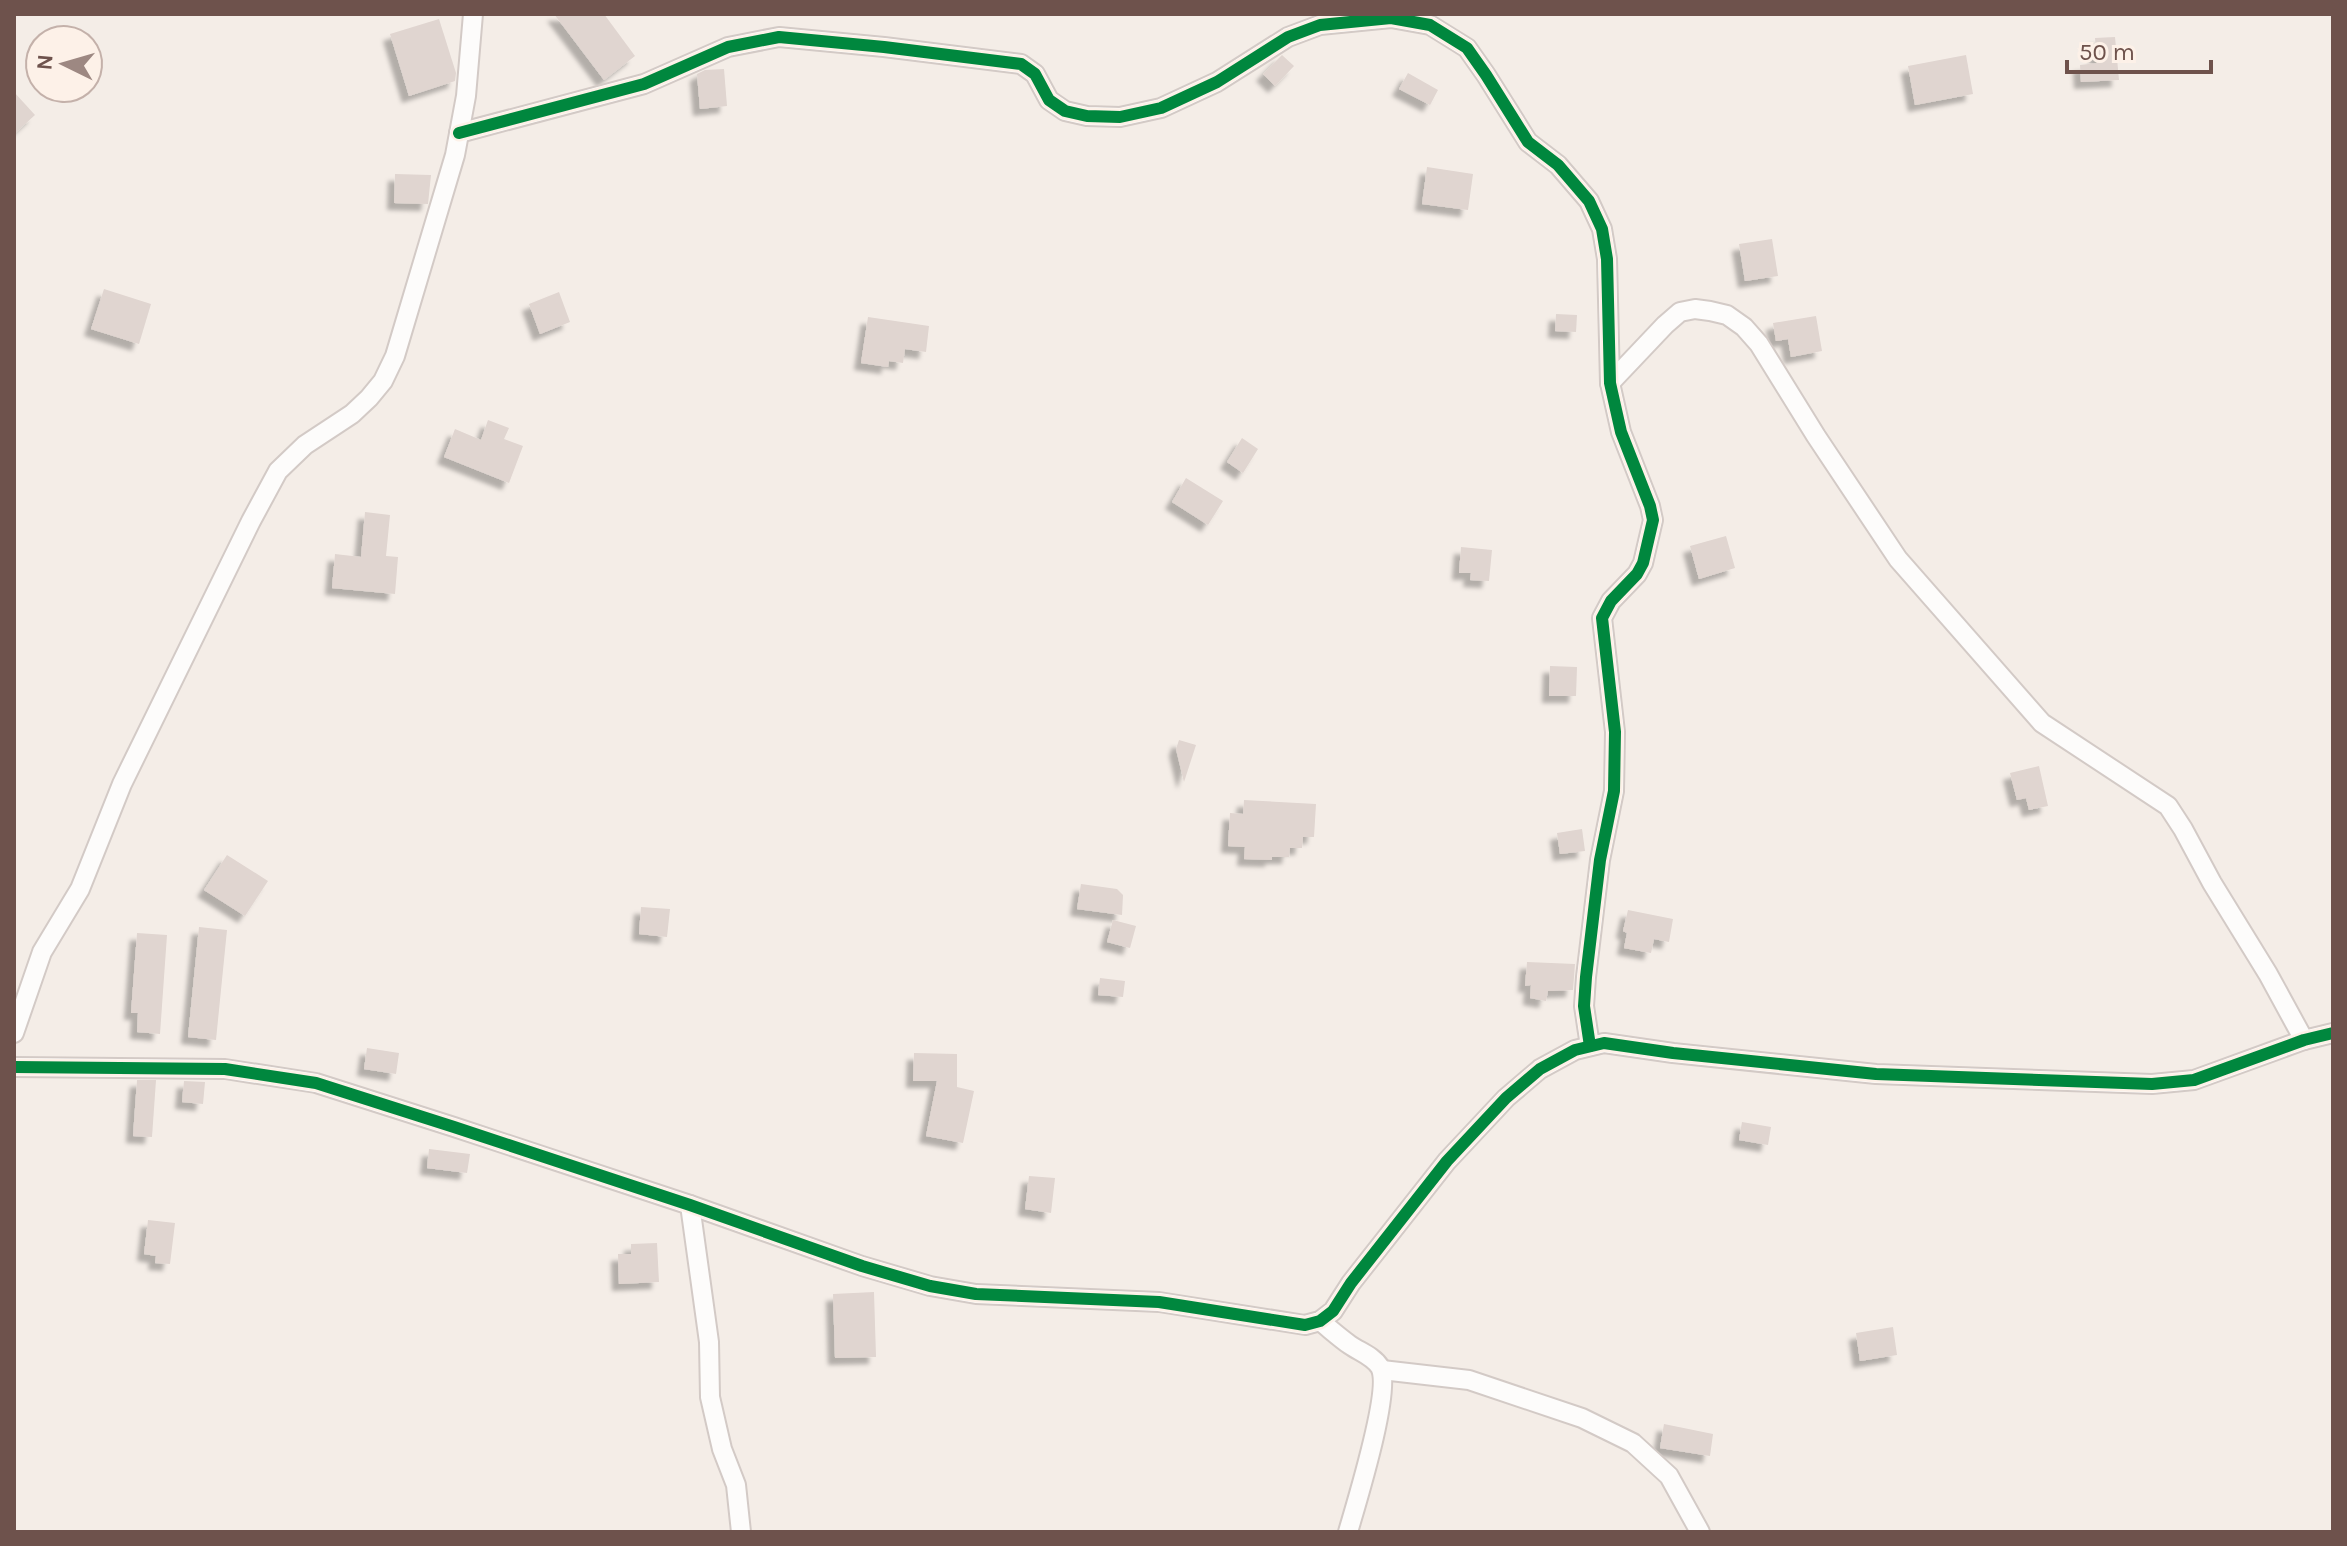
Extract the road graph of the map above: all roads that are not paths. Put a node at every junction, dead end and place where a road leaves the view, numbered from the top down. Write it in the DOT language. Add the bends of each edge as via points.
graph roads {
  1 [pos="473,14"];
  2 [pos="459,133"];
  3 [pos="1610,383"];
  4 [pos="14,1033"];
  5 [pos="2333,1033"];
  6 [pos="2304,1040"];
  7 [pos="1590,1046"];
  8 [pos="14,1067"];
  9 [pos="690,1205"];
  10 [pos="1320,1321"];
  11 [pos="1382,1370"];
  12 [pos="741,1532"];
  13 [pos="1348,1532"];
  14 [pos="1700,1532"];
  1 -- 2 [label="street"];
  2 -- 3 [label="street" via="644,84 728,47 779,37 1021,64 1035,74 1049,100 1065,111 1120,117 1161,108 1217,82 1288,37 1320,25 1391,18 1430,25 1467,48 1528,142 1558,165 1589,201 1602,229 1607,259"];
  2 -- 4 [label="street" via="440,210 383,381 352,414 305,445 278,471 122,784 80,889 42,952"];
  3 -- 6 [label="street" via="1680,312 1710,311 1744,327 1898,559 2042,723 2168,806"];
  3 -- 7 [label="street" via="1621,432 1653,520 1643,563 1602,618 1615,732 1614,791 1586,977"];
  5 -- 6 [label="street"];
  6 -- 7 [label="street" via="2194,1080 2152,1084 1876,1074 1604,1043"];
  7 -- 10 [label="street" via="1540,1069 1506,1098 1447,1161"];
  8 -- 9 [label="street" via="225,1069 316,1083"];
  9 -- 10 [label="street" via="930,1286 976,1294 1159,1302 1305,1325"];
  9 -- 12 [label="street" via="709,1342 710,1397 736,1485"];
  10 -- 11 [label="street"];
  11 -- 13 [label="street" via="1370,1459"];
  11 -- 14 [label="street" via="1469,1380 1608,1430 1633,1443 1669,1476"];
}
